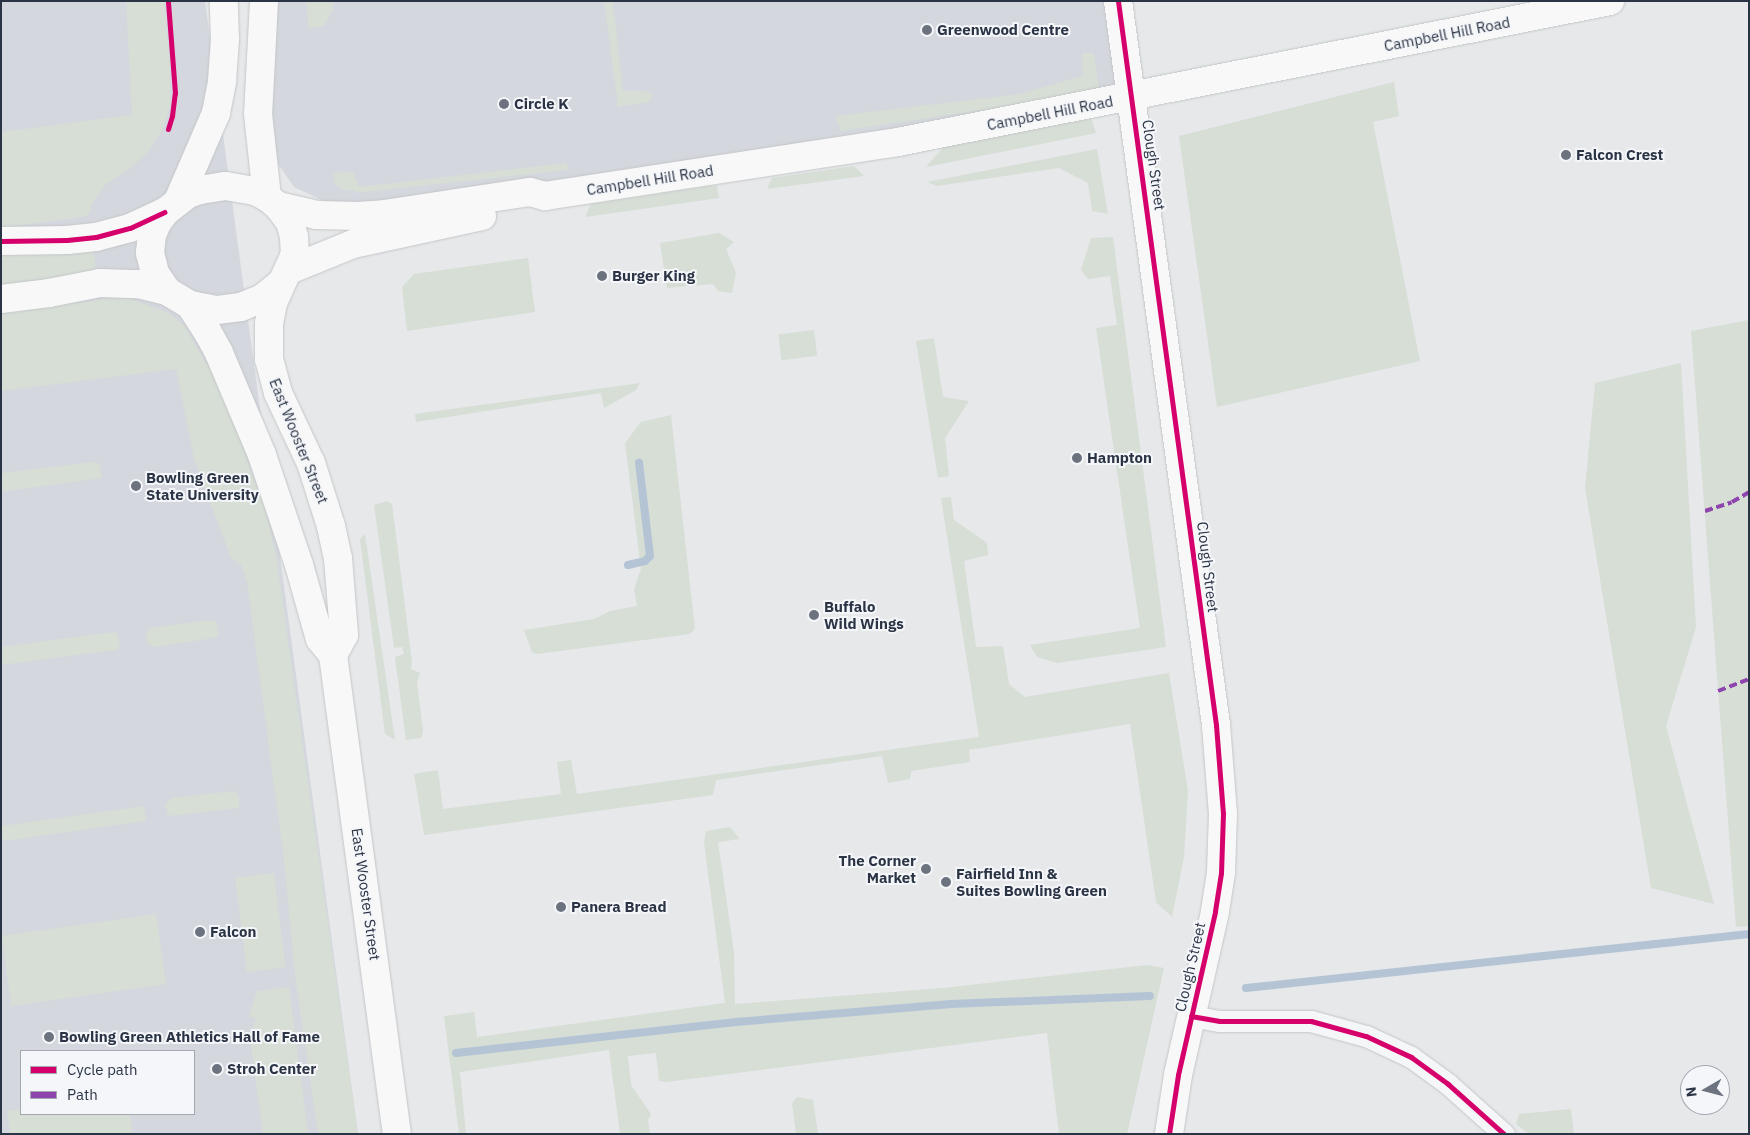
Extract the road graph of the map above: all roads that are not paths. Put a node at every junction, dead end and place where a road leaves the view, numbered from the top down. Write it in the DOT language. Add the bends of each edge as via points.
graph roads {
  1 [pos="224,1"];
  2 [pos="264,1"];
  3 [pos="1118,1"];
  4 [pos="1610,1"];
  5 [pos="1132,97"];
  6 [pos="545,196"];
  7 [pos="273,202"];
  8 [pos="172,207"];
  9 [pos="1,241"];
  10 [pos="284,277"];
  11 [pos="178,298"];
  12 [pos="1,299"];
  13 [pos="333,655"];
  14 [pos="1191,1016"];
  15 [pos="398,1134"];
  16 [pos="1169,1134"];
  17 [pos="1504,1134"];
  1 -- 8 [label="main road, East Wooster Street" via="225,39 216,113"];
  2 -- 7 [label="main road, East Wooster Street" via="258,114"];
  3 -- 5 [label="main road, Clough Street"];
  4 -- 5 [label="main road, Campbell Hill Road"];
  5 -- 6 [label="main road, Campbell Hill Road" via="898,142"];
  5 -- 14 [label="main road, Clough Street" via="1220,753 1221,873 1216,912"];
  6 -- 7 [label="main road, Campbell Hill Road" via="530,192 358,216 317,214"];
  6 -- 10 [label="main road, Campbell Hill Road" via="533,205 353,244"];
  7 -- 8 [label="main road" via="255,191 226,186 200,190"];
  7 -- 10 [label="main road, East Wooster Street" via="290,222 294,237 294,254"];
  8 -- 9 [label="main road" via="130,228 96,237"];
  8 -- 11 [label="main road, East Wooster Street" via="152,235 150,253 155,273"];
  10 -- 11 [label="main road" via="263,298 229,310 216,310"];
  10 -- 13 [label="main road, East Wooster Street" via="269,323 269,359 278,393 311,463 338,558 344,635"];
  11 -- 12 [label="main road" via="138,284 100,283"];
  11 -- 13 [label="main road, East Wooster Street" via="207,331 219,353 262,455 320,639"];
  13 -- 15 [label="main road, East Wooster Street"];
  14 -- 16 [label="main road, Clough Street"];
  14 -- 17 [label="street" via="1220,1020 1311,1022 1366,1036 1411,1057 1448,1084"];
}
